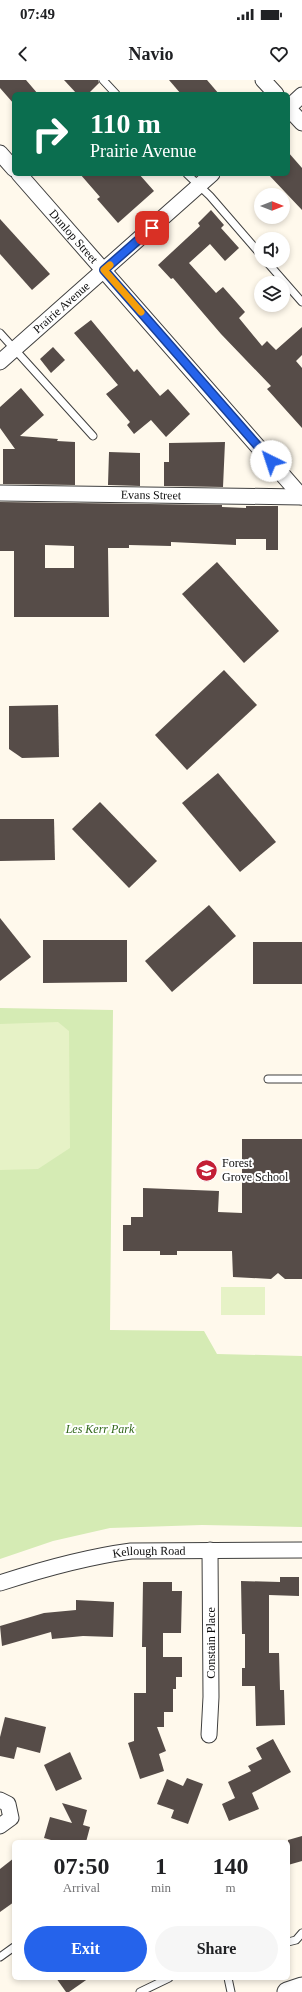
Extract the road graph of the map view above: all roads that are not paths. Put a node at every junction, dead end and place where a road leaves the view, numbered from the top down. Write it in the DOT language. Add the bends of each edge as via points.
graph roads {
  1 [pos="103,80"];
  2 [pos="263,80"];
  3 [pos="114,92"];
  4 [pos="274,92"];
  5 [pos="302,95"];
  6 [pos="290,106"];
  7 [pos="290,110"];
  8 [pos="302,123"];
  9 [pos="0,153"];
  10 [pos="12,166"];
  11 [pos="21,176"];
  12 [pos="189,176"];
  13 [pos="210,176"];
  14 [pos="199,186"];
  15 [pos="254,247"];
  16 [pos="272,268"];
  17 [pos="104,270"];
  18 [pos="302,302"];
  19 [pos="0,333"];
  20 [pos="14,349"];
  21 [pos="0,362"];
  22 [pos="93,436"];
  23 [pos="0,493"];
  24 [pos="302,497"];
  25 [pos="268,1079"];
  26 [pos="302,1079"];
  27 [pos="210,1550"];
  28 [pos="302,1550"];
  29 [pos="0,1583"];
  30 [pos="209,1735"];
  31 [pos="0,1800"];
  32 [pos="0,1826"];
  33 [pos="302,1933"];
  34 [pos="290,1942"];
  35 [pos="12,1948"];
  36 [pos="0,1957"];
  37 [pos="165,1980"];
  38 [pos="228,1980"];
  39 [pos="302,1987"];
  40 [pos="140,1992"];
  41 [pos="231,1992"];
  42 [pos="287,1992"];
  1 -- 3 [label="lane"];
  2 -- 4 [label="street"];
  5 -- 6 [label="street"];
  7 -- 8 [label="street"];
  9 -- 10 [label="street"];
  11 -- 17 [label="street, Dunlop Street"];
  12 -- 14 [label="lane"];
  13 -- 14 [label="street, Prairie Avenue"];
  14 -- 15 [label="lane"];
  14 -- 17 [label="street, Prairie Avenue"];
  16 -- 18 [label="lane"];
  17 -- 20 [label="street, Prairie Avenue"];
  17 -- 24 [label="street, Dunlop Street"];
  19 -- 20 [label="lane"];
  20 -- 21 [label="street, Prairie Avenue"];
  20 -- 22 [label="lane"];
  23 -- 24 [label="street, Evans Street"];
  25 -- 26 [label="lane"];
  27 -- 28 [label="street, Kellough Road"];
  27 -- 29 [label="street, Kellough Road" via="159,1549 107,1554 50,1567"];
  27 -- 30 [label="street, Constain Place"];
  31 -- 32 [label="street" via="8,1804 11,1818"];
  33 -- 34 [label="lane" via="296,1940"];
  35 -- 36 [label="lane"];
  37 -- 40 [label="lane"];
  38 -- 41 [label="lane"];
  39 -- 42 [label="street"];
}
